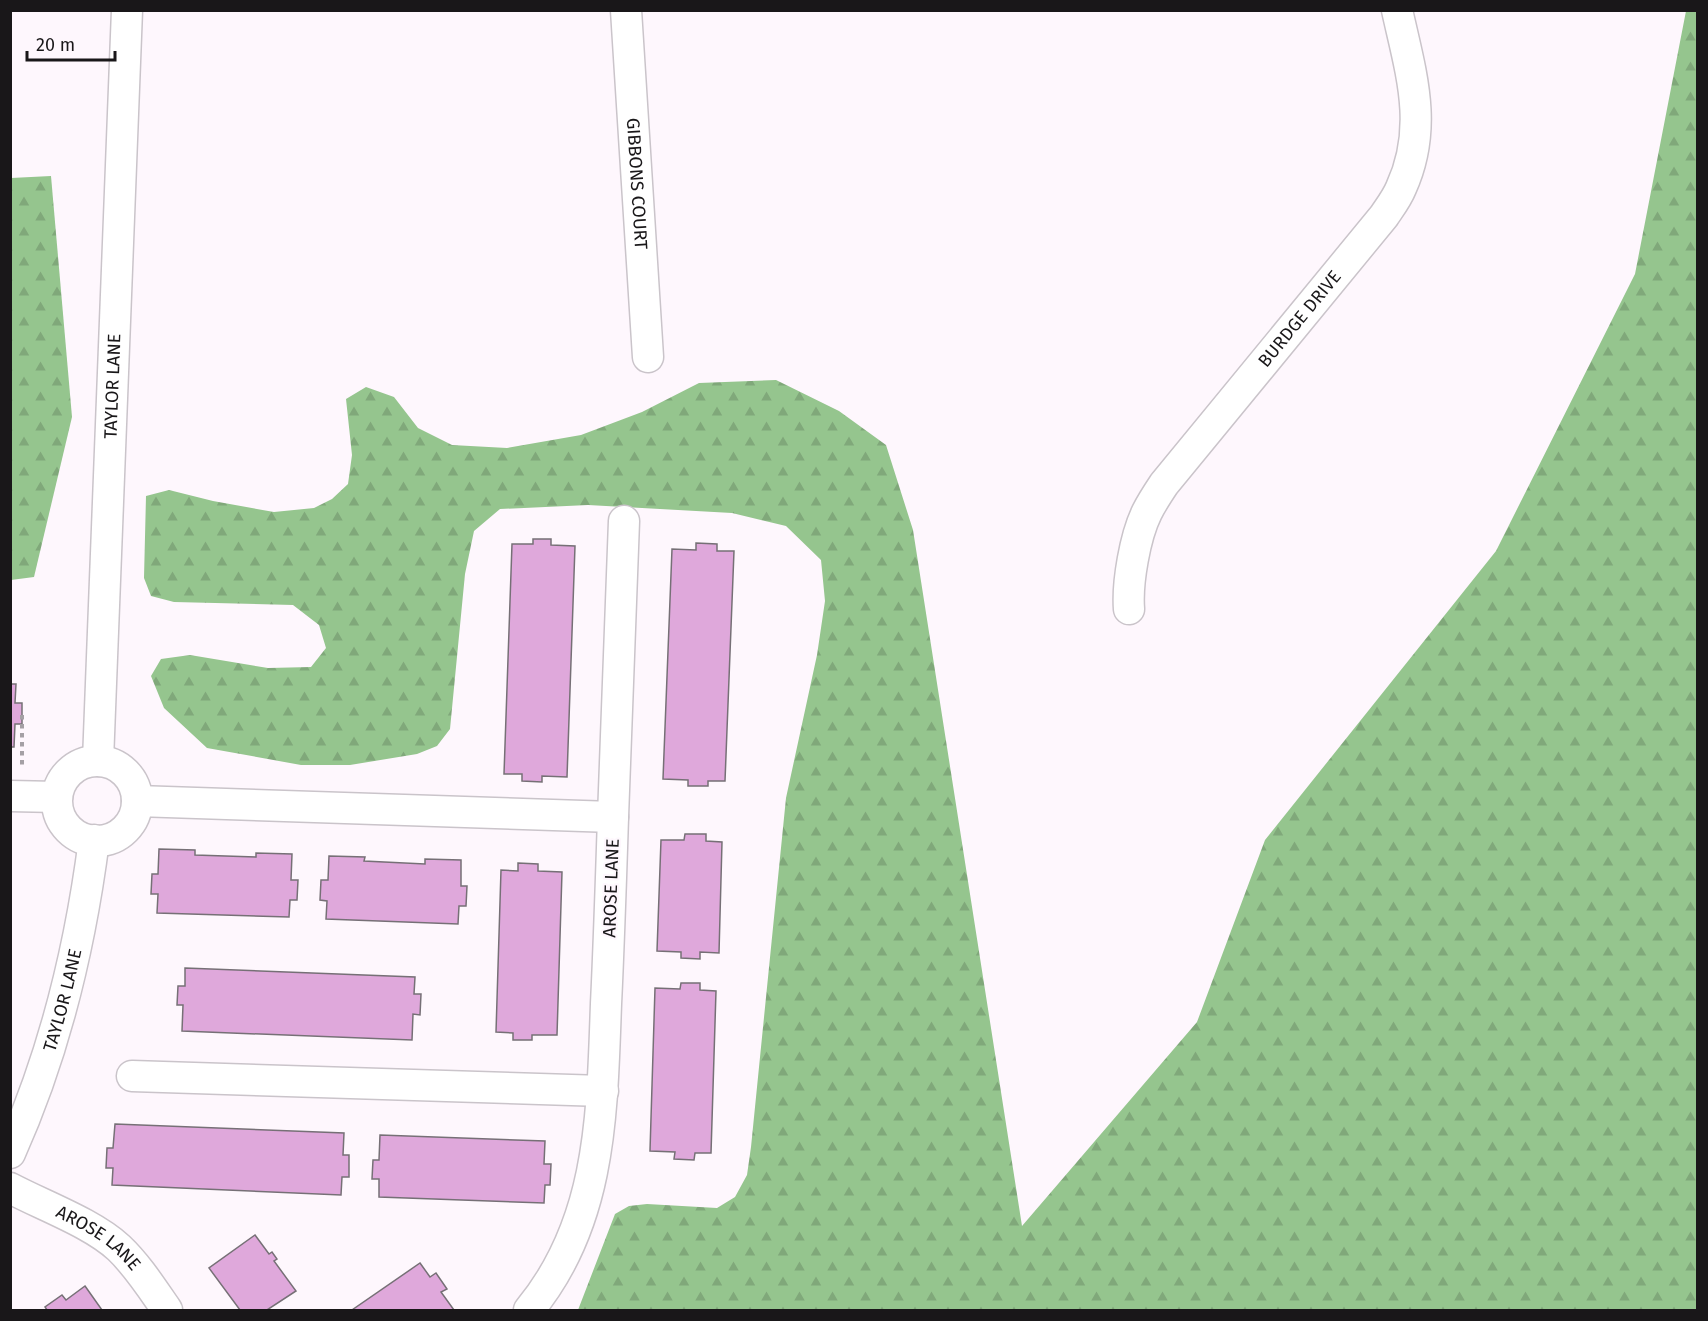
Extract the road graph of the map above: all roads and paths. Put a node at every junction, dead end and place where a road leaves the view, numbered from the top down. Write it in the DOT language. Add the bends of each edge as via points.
graph roads {
  1 [pos="127,10"];
  2 [pos="626,10"];
  3 [pos="1397,10"];
  4 [pos="648,357"];
  5 [pos="624,521"];
  6 [pos="1129,609"];
  7 [pos="22,715"];
  8 [pos="98,761"];
  9 [pos="16,785"];
  10 [pos="57,797"];
  11 [pos="137,801"];
  12 [pos="613,817"];
  13 [pos="94,840"];
  14 [pos="132,1076"];
  15 [pos="603,1091"];
  16 [pos="10,1153"];
  17 [pos="10,1188"];
  18 [pos="167,1311"];
  19 [pos="528,1311"];
  1 -- 8 [label="street, TAYLOR LANE"];
  2 -- 4 [label="street, GIBBONS COURT"];
  3 -- 6 [label="street, BURDGE DRIVE" via="1417,118 1413,154 1401,189 1384,216 1164,484 1140,531 1128,589"];
  5 -- 12 [label="street"];
  7 -- 9 [label="path"];
  8 -- 10 [label="street" via="75,767 66,775"];
  8 -- 11 [label="street" via="121,768 133,783"];
  9 -- 10 [label="street"];
  10 -- 13 [label="street" via="63,822 82,838"];
  11 -- 12 [label="street, AROSE LANE"];
  11 -- 13 [label="street" via="129,825 119,834"];
  12 -- 15 [label="street, AROSE LANE"];
  13 -- 16 [label="street, TAYLOR LANE" via="77,950 64,1004 31,1106"];
  14 -- 15 [label="street"];
  15 -- 19 [label="street, AROSE LANE" via="594,1170 582,1214 558,1268"];
  17 -- 18 [label="street, AROSE LANE" via="109,1240 131,1261"];
}
